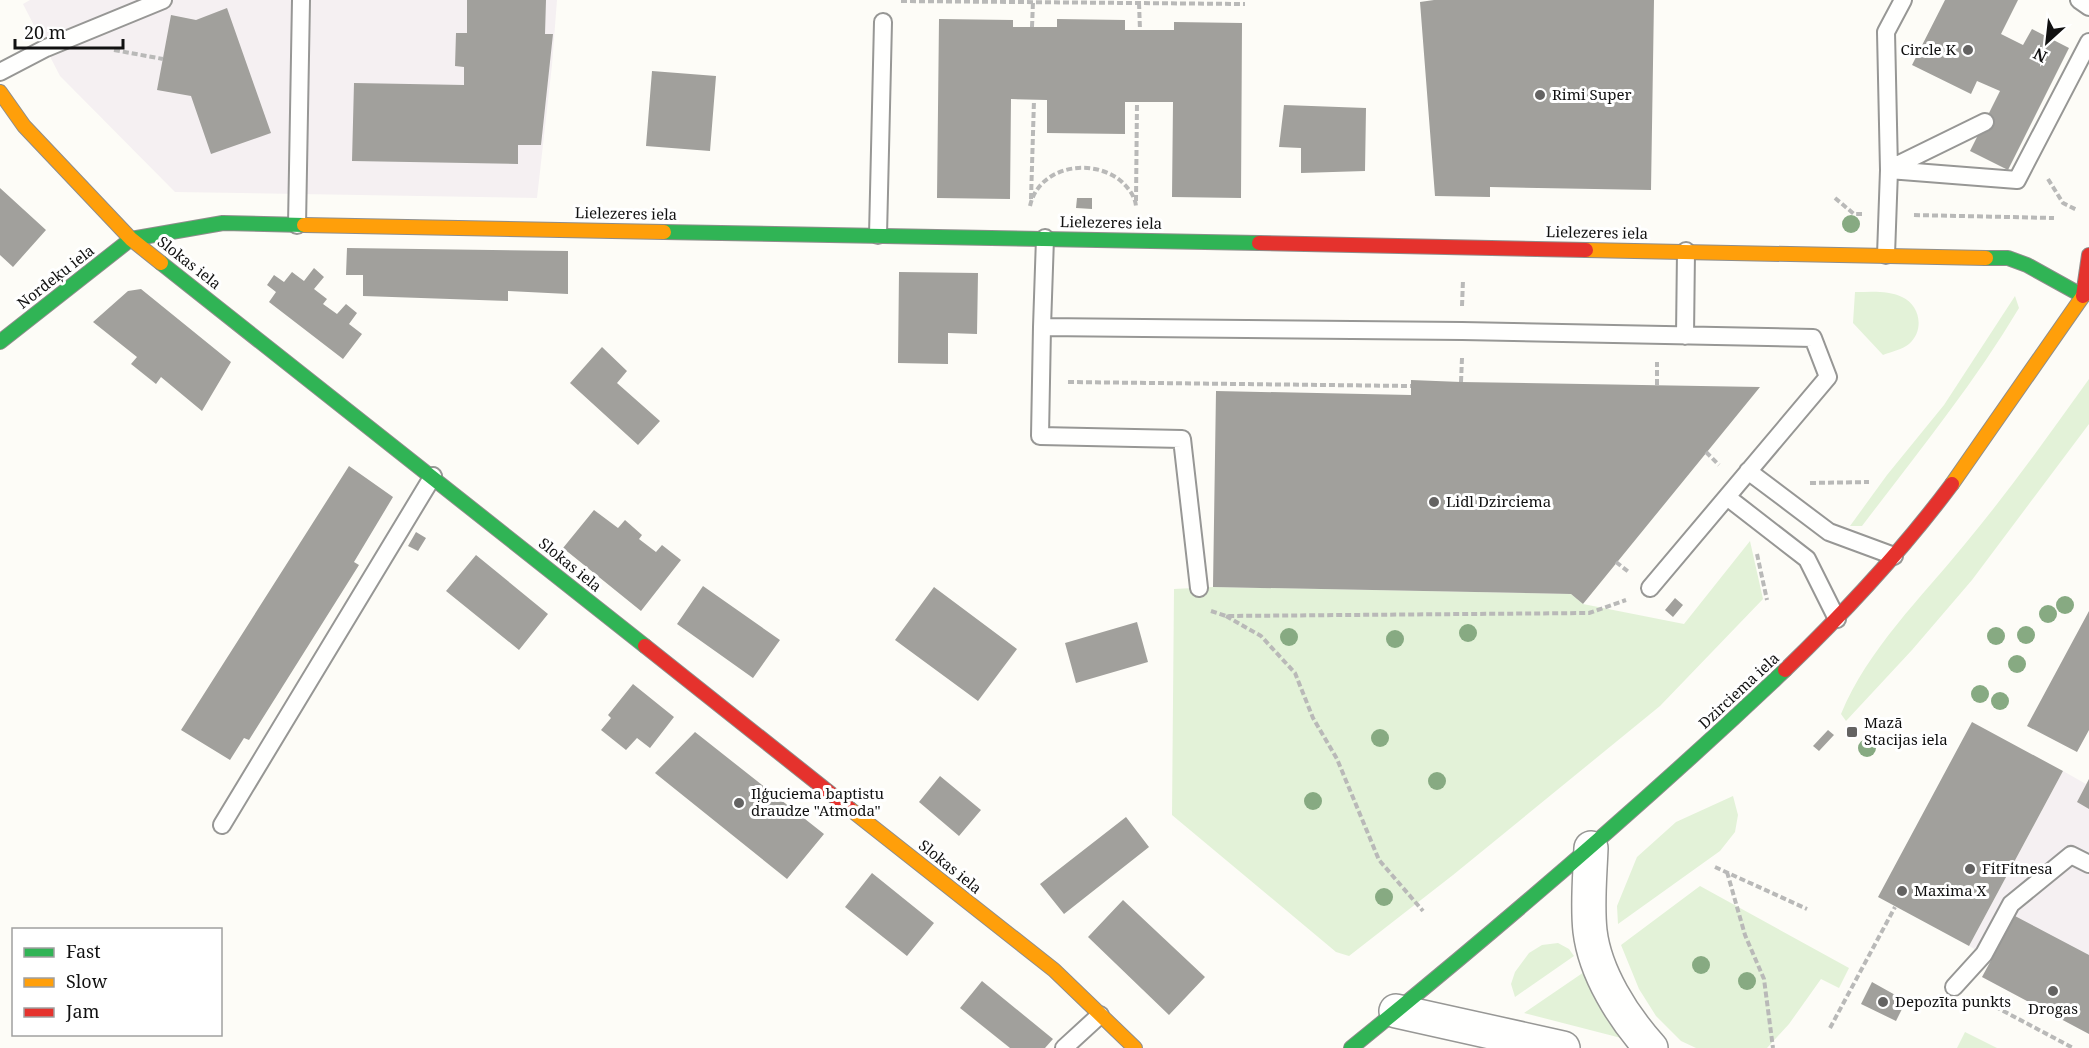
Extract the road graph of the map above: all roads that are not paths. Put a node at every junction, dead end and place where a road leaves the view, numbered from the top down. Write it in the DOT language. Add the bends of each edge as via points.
graph roads {
  1 [pos="163,0"];
  2 [pos="301,0"];
  3 [pos="1903,0"];
  4 [pos="2079,0"];
  5 [pos="2089,7"];
  6 [pos="883,22"];
  7 [pos="2089,42"];
  8 [pos="0,72"];
  9 [pos="0,92"];
  10 [pos="2060,97"];
  11 [pos="2041,104"];
  12 [pos="1985,122"];
  13 [pos="1889,170"];
  14 [pos="297,225"];
  15 [pos="878,235"];
  16 [pos="132,238"];
  17 [pos="1045,238"];
  18 [pos="1686,251"];
  19 [pos="1886,255"];
  20 [pos="2089,255"];
  21 [pos="2087,296"];
  22 [pos="1042,327"];
  23 [pos="1685,336"];
  24 [pos="0,342"];
  25 [pos="1748,471"];
  26 [pos="433,476"];
  27 [pos="1727,497"];
  28 [pos="1894,556"];
  29 [pos="1199,588"];
  30 [pos="1650,588"];
  31 [pos="1837,619"];
  32 [pos="222,825"];
  33 [pos="1591,848"];
  34 [pos="2089,864"];
  35 [pos="1954,987"];
  36 [pos="1396,1011"];
  37 [pos="1100,1015"];
  38 [pos="1064,1048"];
  39 [pos="1135,1048"];
  40 [pos="1351,1048"];
  41 [pos="1563,1048"];
  42 [pos="1651,1048"];
  1 -- 8 [label="lane" via="46,48"];
  2 -- 14 [label="lane"];
  3 -- 13 [label="lane" via="1886,32"];
  4 -- 5 [label="lane"];
  6 -- 15 [label="lane"];
  7 -- 10 [label="lane"];
  9 -- 16 [label="street, Slokas iela" via="24,126"];
  10 -- 11 [label="lane"];
  10 -- 13 [label="lane" via="2017,180"];
  12 -- 13 [label="lane"];
  13 -- 19 [label="lane"];
  14 -- 15 [label="street, Lielezeres iela"];
  14 -- 16 [label="street, Lielezeres iela" via="223,223"];
  15 -- 17 [label="street, Lielezeres iela"];
  16 -- 24 [label="street, Nordeķu iela"];
  16 -- 26 [label="street, Slokas iela"];
  17 -- 18 [label="street, Lielezeres iela"];
  17 -- 22 [label="lane"];
  18 -- 19 [label="street, Lielezeres iela"];
  18 -- 23 [label="lane"];
  19 -- 21 [label="street, Lielezeres iela" via="2008,258"];
  20 -- 21 [label="street, Dzirciema iela"];
  21 -- 28 [label="street, Dzirciema iela" via="1959,475"];
  22 -- 23 [label="lane"];
  22 -- 29 [label="lane" via="1040,436 1182,439"];
  23 -- 25 [label="lane" via="1813,338 1828,377"];
  25 -- 27 [label="lane"];
  25 -- 28 [label="lane" via="1829,532"];
  26 -- 32 [label="lane"];
  26 -- 37 [label="street, Slokas iela" via="1054,970"];
  27 -- 30 [label="lane"];
  27 -- 31 [label="lane" via="1807,559"];
  28 -- 31 [label="street, Dzirciema iela"];
  31 -- 33 [label="street, Dzirciema iela" via="1779,678"];
  33 -- 36 [label="street, Dzirciema iela"];
  33 -- 42 [label="street" via="1590,930 1595,954 1610,991"];
  34 -- 35 [label="lane" via="2071,855 2011,904 1984,954"];
  36 -- 40 [label="street, Dzirciema iela"];
  36 -- 41 [label="street"];
  37 -- 38 [label="lane"];
  37 -- 39 [label="street, Slokas iela"];
}
